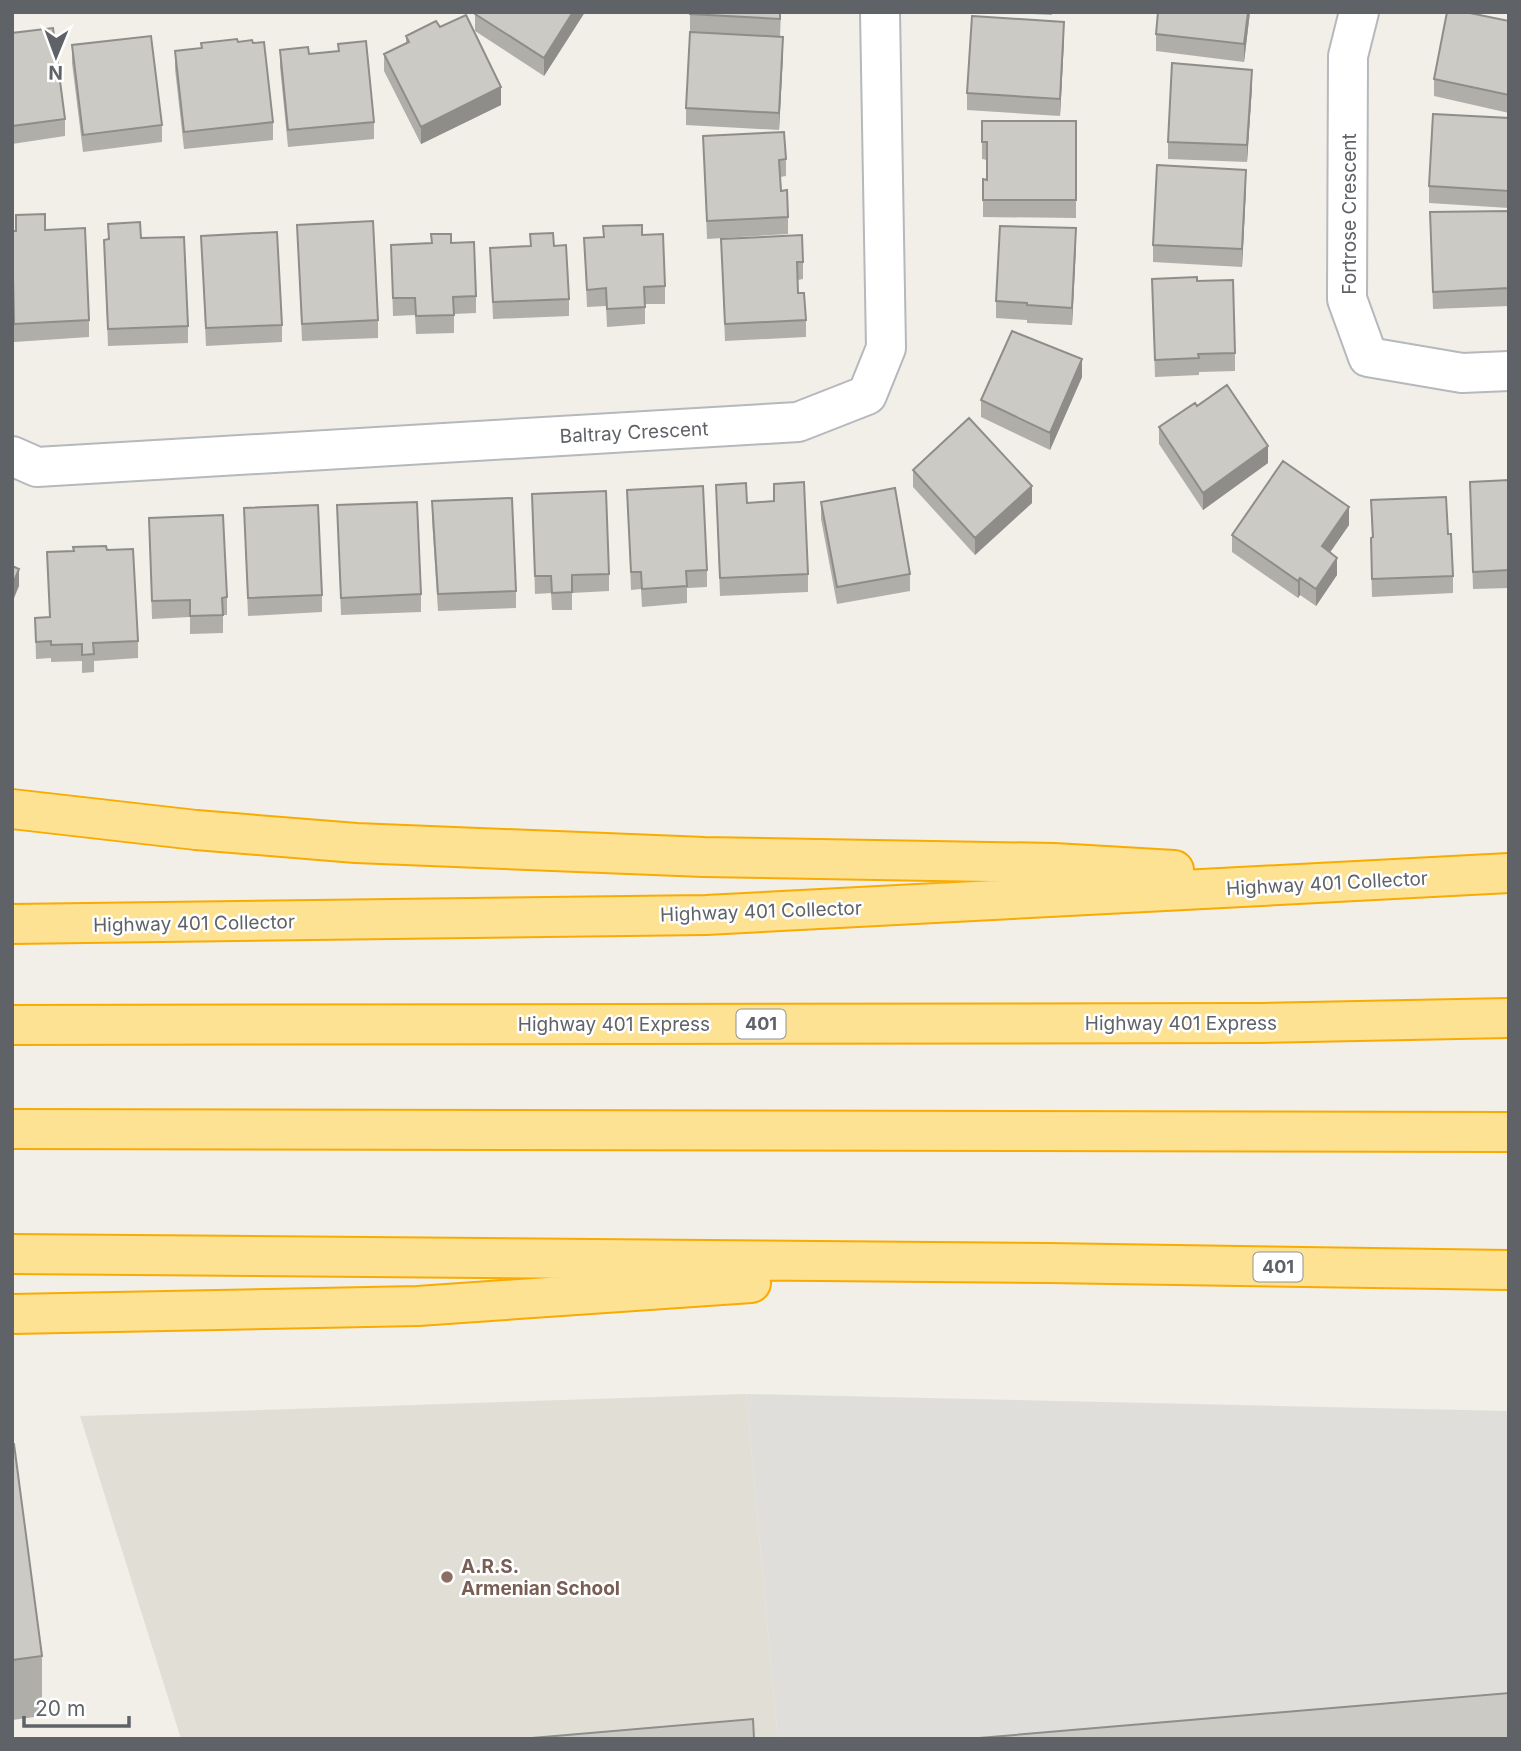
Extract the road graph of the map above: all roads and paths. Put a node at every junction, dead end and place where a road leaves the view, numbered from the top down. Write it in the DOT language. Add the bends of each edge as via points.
graph roads {
  1 [pos="880,12"];
  2 [pos="1359,12"];
  3 [pos="1509,371"];
  4 [pos="12,456"];
  5 [pos="12,809"];
  6 [pos="1509,873"];
  7 [pos="1379,880"];
  8 [pos="12,924"];
  9 [pos="1509,1018"];
  10 [pos="12,1025"];
  11 [pos="12,1129"];
  12 [pos="1509,1132"];
  13 [pos="12,1254"];
  14 [pos="1047,1263"];
  15 [pos="1509,1270"];
  16 [pos="12,1314"];
  1 -- 4 [label="street, Baltray Crescent" via="886,348 867,394 798,422 37,467"];
  2 -- 3 [label="street, Fortrose Crescent" via="1348,56 1347,299 1368,357 1462,373"];
  5 -- 7 [label="highway" via="356,843 704,857 1054,863"];
  6 -- 7 [label="highway, Highway 401 Collector"];
  7 -- 8 [label="highway, Highway 401 Collector" via="706,915"];
  9 -- 10 [label="highway, Highway 401 Express / 401" via="1261,1023"];
  11 -- 12 [label="highway"];
  13 -- 14 [label="highway, 401"];
  14 -- 15 [label="highway, 401"];
  14 -- 16 [label="highway" via="418,1306"];
}
